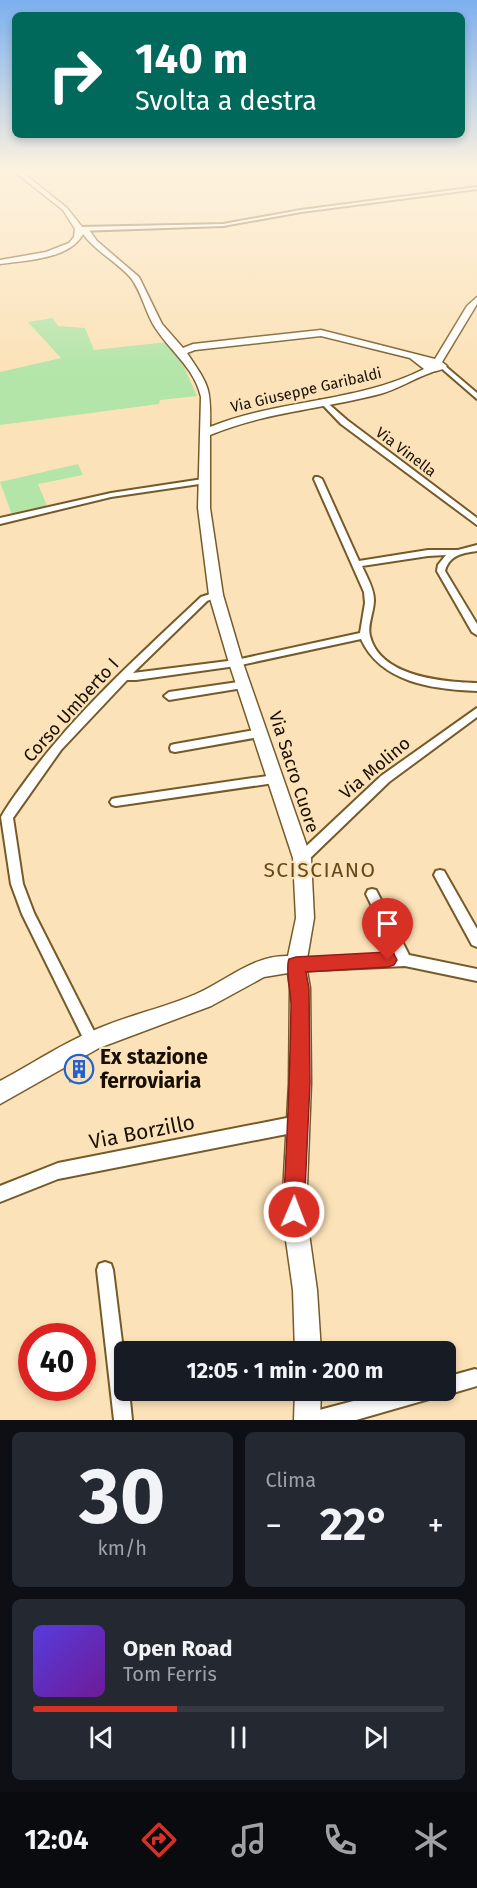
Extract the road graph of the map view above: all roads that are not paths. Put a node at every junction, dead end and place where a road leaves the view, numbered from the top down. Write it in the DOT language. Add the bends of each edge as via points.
graph roads {
  1 [pos="77,238"];
  2 [pos="91,238"];
  3 [pos="96,245"];
  4 [pos="0,261"];
  5 [pos="477,299"];
  6 [pos="182,348"];
  7 [pos="433,366"];
  8 [pos="477,397"];
  9 [pos="322,401"];
  10 [pos="205,433"];
  11 [pos="318,480"];
  12 [pos="203,481"];
  13 [pos="0,521"];
  14 [pos="477,522"];
  15 [pos="477,548"];
  16 [pos="459,552"];
  17 [pos="356,564"];
  18 [pos="216,595"];
  19 [pos="476,629"];
  20 [pos="364,635"];
  21 [pos="236,663"];
  22 [pos="125,676"];
  23 [pos="245,685"];
  24 [pos="477,687"];
  25 [pos="169,696"];
  26 [pos="477,712"];
  27 [pos="261,732"];
  28 [pos="175,748"];
  29 [pos="274,779"];
  30 [pos="116,802"];
  31 [pos="3,816"];
  32 [pos="5,847"];
  33 [pos="302,858"];
  34 [pos="440,875"];
  35 [pos="372,894"];
  36 [pos="477,941"];
  37 [pos="405,960"];
  38 [pos="296,965"];
  39 [pos="477,975"];
  40 [pos="92,1041"];
  41 [pos="0,1093"];
  42 [pos="297,1124"];
  43 [pos="0,1194"];
  44 [pos="105,1270"];
  45 [pos="307,1341"];
  46 [pos="475,1378"];
  47 [pos="456,1383"];
  48 [pos="308,1401"];
  49 [pos="387,1401"];
  50 [pos="123,1420"];
  51 [pos="307,1420"];
  52 [pos="315,1420"];
  1 -- 3 [label="street"];
  1 -- 4 [label="street" via="51,253"];
  2 -- 3 [label="street"];
  3 -- 6 [label="street" via="136,279 158,325"];
  5 -- 7 [label="street"];
  6 -- 7 [label="street" via="321,333"];
  6 -- 10 [label="street" via="204,391"];
  7 -- 8 [label="street" via="450,374"];
  7 -- 9 [label="street, Via Giuseppe Garibaldi" via="413,379 387,388"];
  9 -- 10 [label="street, Via Giuseppe Garibaldi" via="243,418"];
  9 -- 14 [label="street, Via Vinella" via="344,422"];
  10 -- 12 [label="street"];
  11 -- 17 [label="street"];
  12 -- 13 [label="street" via="111,495"];
  12 -- 18 [label="street"];
  15 -- 16 [label="street"];
  16 -- 17 [label="street"];
  16 -- 19 [label="street" via="444,562 441,571"];
  17 -- 20 [label="street" via="370,600"];
  18 -- 21 [label="street, Via Sacro Cuore"];
  18 -- 22 [label="street, Corso Umberto I" via="204,599"];
  20 -- 21 [label="street"];
  20 -- 24 [label="street" via="374,654 406,676 434,684"];
  21 -- 22 [label="street"];
  21 -- 23 [label="street, Via Sacro Cuore"];
  22 -- 31 [label="street, Corso Umberto I" via="75,727"];
  23 -- 25 [label="street"];
  23 -- 27 [label="street, Via Sacro Cuore"];
  26 -- 33 [label="street, Via Molino" via="385,779"];
  27 -- 28 [label="street"];
  27 -- 29 [label="street, Via Sacro Cuore"];
  29 -- 30 [label="street"];
  29 -- 33 [label="street, Via Sacro Cuore"];
  31 -- 32 [label="street, Corso Umberto I"];
  32 -- 40 [label="street, Corso Umberto I" via="28,914"];
  33 -- 38 [label="street, Via Sacro Cuore" via="305,918"];
  34 -- 36 [label="street"];
  35 -- 37 [label="street"];
  37 -- 38 [label="street"];
  37 -- 39 [label="street"];
  38 -- 40 [label="street" via="262,967 208,999"];
  38 -- 42 [label="street, Via Sacro Cuore" via="300,988"];
  40 -- 41 [label="street"];
  42 -- 43 [label="street, Via Borzillo" via="58,1171"];
  42 -- 45 [label="street, Via Sacro Cuore" via="294,1212"];
  44 -- 50 [label="street"];
  46 -- 47 [label="street"];
  48 -- 51 [label="street"];
  49 -- 52 [label="street"];
}
